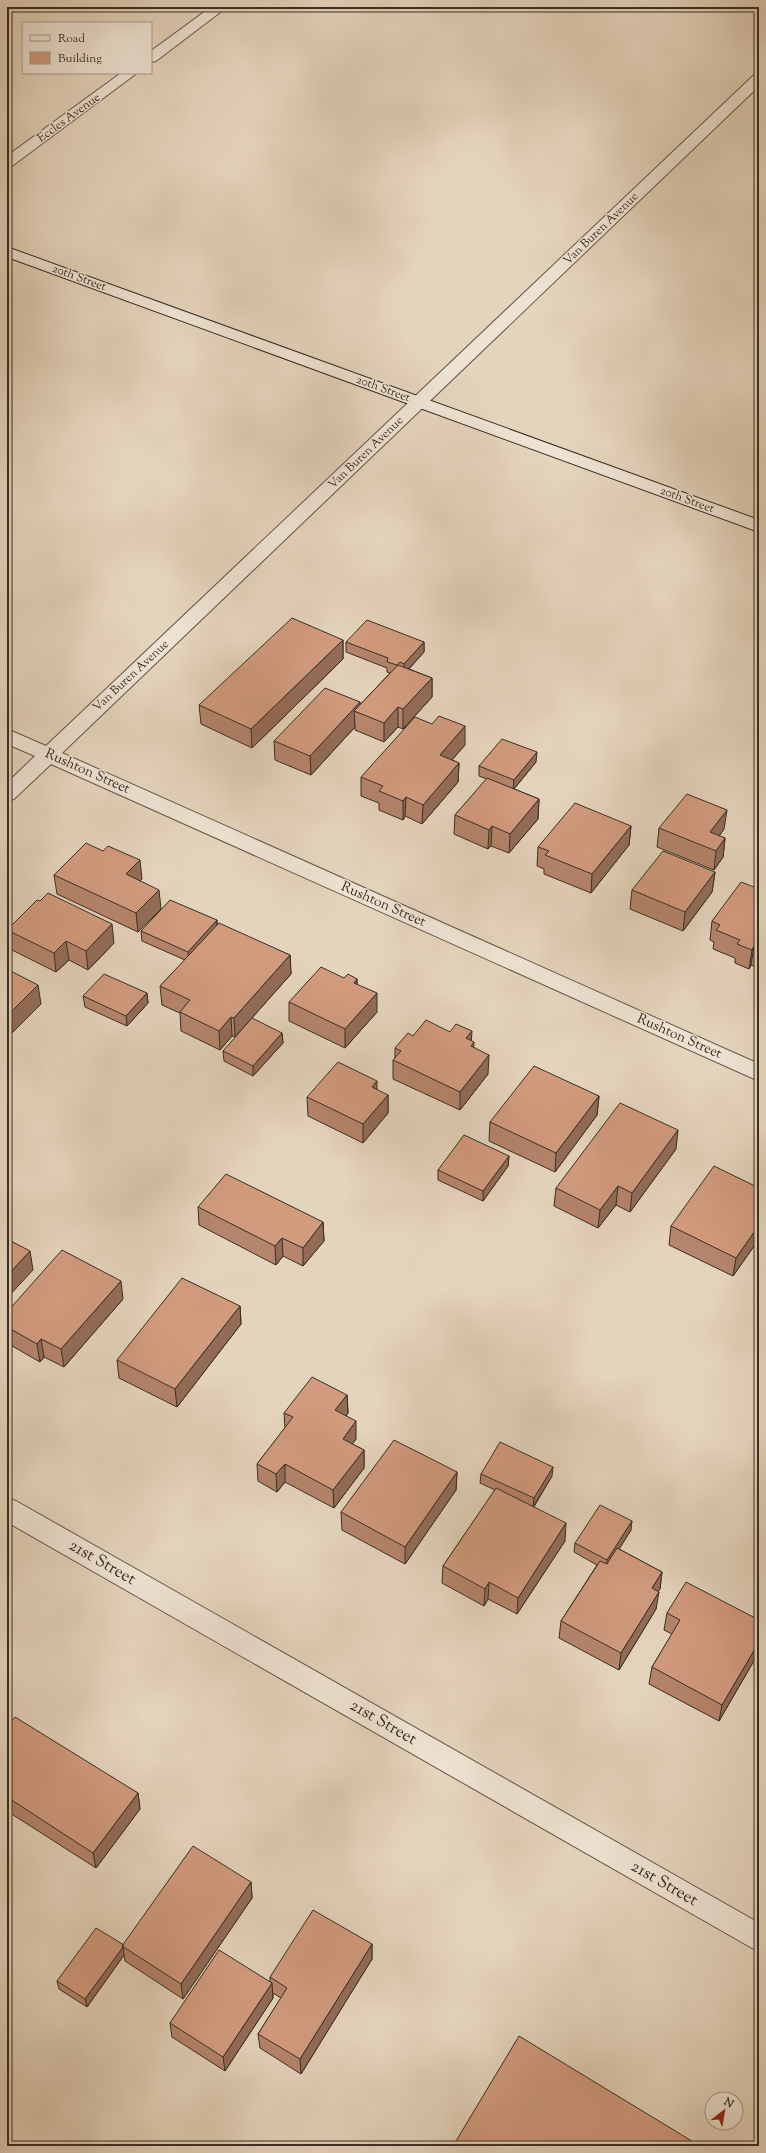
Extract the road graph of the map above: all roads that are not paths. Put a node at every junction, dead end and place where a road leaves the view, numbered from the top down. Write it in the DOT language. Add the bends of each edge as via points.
graph roads {
  1 [pos="220,7"];
  2 [pos="152,57"];
  3 [pos="129,74"];
  4 [pos="759,78"];
  5 [pos="7,163"];
  6 [pos="7,252"];
  7 [pos="420,402"];
  8 [pos="759,526"];
  9 [pos="7,736"];
  10 [pos="48,755"];
  11 [pos="7,794"];
  12 [pos="759,1073"];
  13 [pos="7,1509"];
  14 [pos="759,1938"];
  1 -- 2 [label="street"];
  3 -- 5 [label="street, Eccles Avenue"];
  4 -- 7 [label="street, Van Buren Avenue"];
  6 -- 7 [label="street, 20th Street"];
  7 -- 8 [label="street, 20th Street"];
  7 -- 10 [label="street, Van Buren Avenue"];
  9 -- 10 [label="street, Rushton Street"];
  10 -- 11 [label="street, Van Buren Avenue"];
  10 -- 12 [label="street, Rushton Street"];
  13 -- 14 [label="street, 21st Street"];
}
